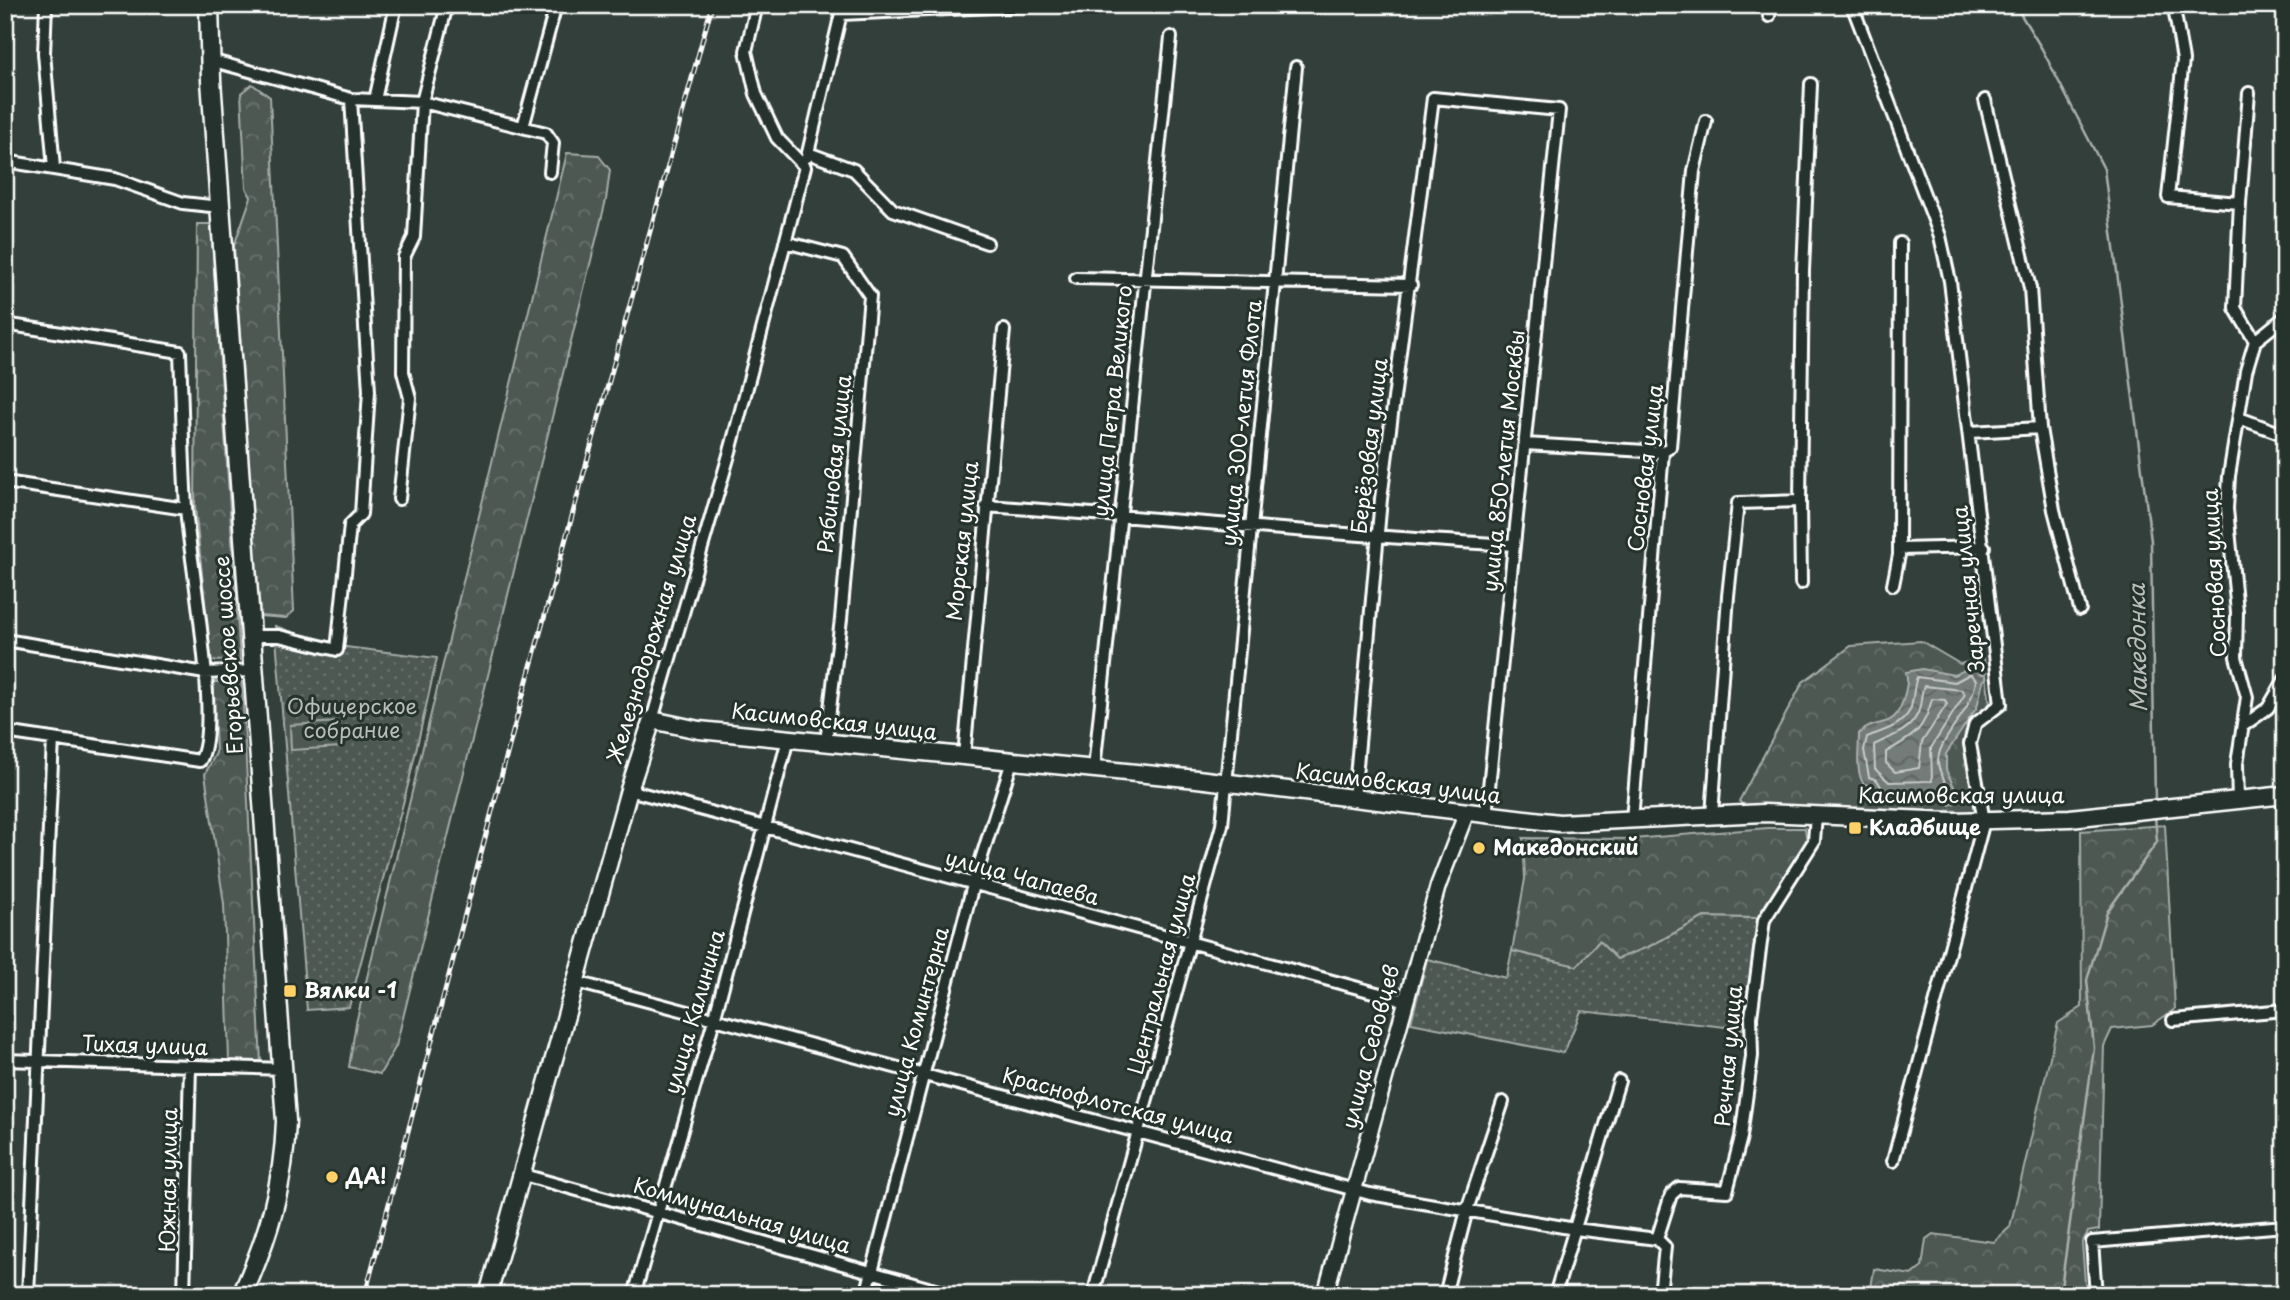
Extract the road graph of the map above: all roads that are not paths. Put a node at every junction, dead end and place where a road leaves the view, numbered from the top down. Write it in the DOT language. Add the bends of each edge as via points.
graph roads {
  1 [pos="46,5"];
  2 [pos="209,5"];
  3 [pos="396,5"];
  4 [pos="447,5"];
  5 [pos="555,5"];
  6 [pos="757,5"];
  7 [pos="1034,5"];
  8 [pos="1852,5"];
  9 [pos="2178,5"];
  10 [pos="842,10"];
  11 [pos="1171,37"];
  12 [pos="210,60"];
  13 [pos="1296,67"];
  14 [pos="1811,84"];
  15 [pos="2249,93"];
  16 [pos="351,99"];
  17 [pos="375,100"];
  18 [pos="1985,100"];
  19 [pos="422,102"];
  20 [pos="1559,110"];
  21 [pos="1706,121"];
  22 [pos="523,127"];
  23 [pos="808,153"];
  24 [pos="5,161"];
  25 [pos="805,167"];
  26 [pos="54,168"];
  27 [pos="550,172"];
  28 [pos="2240,202"];
  29 [pos="220,206"];
  30 [pos="785,242"];
  31 [pos="988,243"];
  32 [pos="1900,243"];
  33 [pos="1076,278"];
  34 [pos="1145,281"];
  35 [pos="1275,281"];
  36 [pos="1411,285"];
  37 [pos="2285,317"];
  38 [pos="5,324"];
  39 [pos="1004,330"];
  40 [pos="2255,341"];
  41 [pos="2239,418"];
  42 [pos="2040,428"];
  43 [pos="1970,432"];
  44 [pos="2285,435"];
  45 [pos="1525,444"];
  46 [pos="1664,452"];
  47 [pos="5,482"];
  48 [pos="399,499"];
  49 [pos="1800,501"];
  50 [pos="986,506"];
  51 [pos="186,509"];
  52 [pos="1120,515"];
  53 [pos="1251,526"];
  54 [pos="1377,538"];
  55 [pos="1514,545"];
  56 [pos="1984,547"];
  57 [pos="1899,549"];
  58 [pos="1801,583"];
  59 [pos="1893,585"];
  60 [pos="2080,609"];
  61 [pos="250,636"];
  62 [pos="5,640"];
  63 [pos="253,671"];
  64 [pos="205,673"];
  65 [pos="2285,679"];
  66 [pos="652,720"];
  67 [pos="2243,726"];
  68 [pos="5,732"];
  69 [pos="53,739"];
  70 [pos="788,739"];
  71 [pos="826,742"];
  72 [pos="964,756"];
  73 [pos="1012,761"];
  74 [pos="1094,769"];
  75 [pos="1227,783"];
  76 [pos="629,790"];
  77 [pos="2285,795"];
  78 [pos="1354,799"];
  79 [pos="2238,801"];
  80 [pos="1466,814"];
  81 [pos="1712,815"];
  82 [pos="1486,816"];
  83 [pos="1816,816"];
  84 [pos="1632,820"];
  85 [pos="1984,821"];
  86 [pos="768,826"];
  87 [pos="973,885"];
  88 [pos="1191,944"];
  89 [pos="576,982"];
  90 [pos="1406,1001"];
  91 [pos="2285,1010"];
  92 [pos="714,1020"];
  93 [pos="2173,1020"];
  94 [pos="5,1060"];
  95 [pos="37,1061"];
  96 [pos="190,1066"];
  97 [pos="284,1069"];
  98 [pos="923,1073"];
  99 [pos="1619,1081"];
  100 [pos="1503,1102"];
  101 [pos="1138,1132"];
  102 [pos="1893,1161"];
  103 [pos="520,1174"];
  104 [pos="1354,1189"];
  105 [pos="1466,1210"];
  106 [pos="657,1211"];
  107 [pos="2285,1226"];
  108 [pos="1576,1229"];
  109 [pos="1657,1240"];
  110 [pos="873,1273"];
  111 [pos="28,1295"];
  112 [pos="184,1295"];
  113 [pos="242,1295"];
  114 [pos="488,1295"];
  115 [pos="634,1295"];
  116 [pos="866,1295"];
  117 [pos="953,1295"];
  118 [pos="1093,1295"];
  119 [pos="1325,1295"];
  120 [pos="1445,1295"];
  121 [pos="1555,1295"];
  122 [pos="1660,1295"];
  123 [pos="2096,1295"];
  1 -- 26 [label="street" via="44,53"];
  2 -- 12 [label="main road, Егорьевское шоссе"];
  3 -- 17 [label="street"];
  4 -- 19 [label="street"];
  5 -- 22 [label="street"];
  6 -- 25 [label="street" via="746,51 756,94 777,138"];
  7 -- 10 [label="street"];
  8 -- 43 [label="street, Заречная улица" via="1940,236"];
  9 -- 28 [label="street" via="2174,8 2183,60 2168,197"];
  10 -- 23 [label="street, Железнодорожная улица"];
  11 -- 34 [label="street, улица Петра Великого"];
  12 -- 16 [label="street"];
  12 -- 29 [label="main road, Егорьевское шоссе"];
  13 -- 35 [label="street, улица 300-летия Флота"];
  14 -- 49 [label="street"];
  15 -- 28 [label="street"];
  16 -- 17 [label="street"];
  16 -- 61 [label="street" via="369,391 361,514 350,525 337,650 279,636"];
  17 -- 19 [label="street"];
  18 -- 42 [label="street" via="2030,288"];
  19 -- 22 [label="street"];
  19 -- 48 [label="street" via="414,237 404,257 403,372 410,398"];
  20 -- 36 [label="street, Берёзовая улица" via="1433,98"];
  20 -- 45 [label="street, улица 850-летия Москвы"];
  21 -- 46 [label="street, Сосновая улица" via="1694,171 1670,447"];
  22 -- 27 [label="street" via="546,133 553,143"];
  23 -- 25 [label="street, Железнодорожная улица"];
  23 -- 31 [label="street" via="854,170 893,211"];
  24 -- 26 [label="street"];
  25 -- 30 [label="street, Железнодорожная улица"];
  26 -- 29 [label="street" via="124,181 183,203"];
  28 -- 40 [label="street" via="2235,308"];
  29 -- 61 [label="main road, Егорьевское шоссе"];
  30 -- 66 [label="street, Железнодорожная улица"];
  30 -- 71 [label="street, Рябиновая улица" via="843,257 870,296"];
  32 -- 57 [label="street"];
  33 -- 34 [label="street"];
  34 -- 35 [label="street"];
  34 -- 52 [label="street, улица Петра Великого"];
  35 -- 36 [label="street"];
  35 -- 53 [label="street, улица 300-летия Флота"];
  36 -- 54 [label="street, Берёзовая улица"];
  37 -- 40 [label="street"];
  38 -- 51 [label="street" via="180,352"];
  39 -- 50 [label="street, Морская улица"];
  40 -- 41 [label="street, Сосновая улица"];
  41 -- 44 [label="street"];
  41 -- 67 [label="street, Сосновая улица" via="2227,509 2235,582 2236,657 2247,697"];
  42 -- 43 [label="street"];
  42 -- 60 [label="street" via="2054,510"];
  43 -- 56 [label="street, Заречная улица"];
  45 -- 46 [label="street"];
  45 -- 55 [label="street, улица 850-летия Москвы"];
  46 -- 84 [label="street, Сосновая улица"];
  47 -- 51 [label="street"];
  49 -- 58 [label="street"];
  49 -- 81 [label="street" via="1738,503"];
  50 -- 52 [label="street"];
  50 -- 72 [label="street, Морская улица"];
  51 -- 64 [label="street"];
  52 -- 53 [label="street"];
  52 -- 74 [label="street, улица Петра Великого"];
  53 -- 54 [label="street"];
  53 -- 75 [label="street, улица 300-летия Флота"];
  54 -- 55 [label="street"];
  54 -- 78 [label="street, Берёзовая улица"];
  55 -- 82 [label="street, улица 850-летия Москвы"];
  56 -- 57 [label="street"];
  56 -- 85 [label="street, Заречная улица" via="2001,704 1975,724 1970,744"];
  57 -- 59 [label="street"];
  61 -- 63 [label="main road, Егорьевское шоссе"];
  62 -- 64 [label="street"];
  63 -- 64 [label="street"];
  63 -- 97 [label="main road, Егорьевское шоссе"];
  64 -- 69 [label="street" via="207,749 200,761"];
  65 -- 67 [label="street" via="2268,708"];
  66 -- 70 [label="main road, Касимовская улица"];
  66 -- 76 [label="main road, Железнодорожная улица"];
  67 -- 79 [label="street, Сосновая улица"];
  68 -- 69 [label="street"];
  69 -- 95 [label="street"];
  70 -- 71 [label="main road, Касимовская улица"];
  70 -- 86 [label="street, улица Калинина"];
  71 -- 72 [label="main road, Касимовская улица"];
  72 -- 73 [label="main road, Касимовская улица"];
  73 -- 74 [label="main road, Касимовская улица"];
  73 -- 87 [label="street, улица Коминтерна"];
  74 -- 75 [label="main road, Касимовская улица"];
  75 -- 78 [label="main road, Касимовская улица"];
  75 -- 88 [label="street, Центральная улица" via="1222,827"];
  76 -- 86 [label="street, улица Чапаева"];
  76 -- 89 [label="main road, Железнодорожная улица"];
  77 -- 79 [label="main road, Касимовская улица"];
  78 -- 80 [label="main road, Касимовская улица"];
  79 -- 85 [label="main road, Касимовская улица" via="2141,813"];
  80 -- 82 [label="main road, Касимовская улица"];
  80 -- 90 [label="street, улица Седовцев" via="1438,886"];
  81 -- 83 [label="main road, Касимовская улица"];
  81 -- 84 [label="main road, Касимовская улица"];
  82 -- 84 [label="main road, Касимовская улица" via="1559,823"];
  83 -- 85 [label="main road, Касимовская улица"];
  83 -- 109 [label="street, Речная улица" via="1814,841 1764,920 1741,1137 1727,1191 1679,1188 1671,1195"];
  85 -- 102 [label="street, Заречная улица"];
  86 -- 87 [label="street, улица Чапаева"];
  86 -- 92 [label="street, улица Калинина"];
  87 -- 88 [label="street, улица Чапаева"];
  87 -- 98 [label="street, улица Коминтерна"];
  88 -- 90 [label="street, улица Чапаева"];
  88 -- 101 [label="street, Центральная улица"];
  89 -- 92 [label="street, Краснофлотская улица"];
  89 -- 103 [label="main road, Железнодорожная улица"];
  90 -- 104 [label="street, улица Седовцев"];
  91 -- 93 [label="street"];
  92 -- 98 [label="street, Краснофлотская улица"];
  92 -- 106 [label="street, улица Калинина"];
  94 -- 95 [label="street, Тихая улица"];
  95 -- 96 [label="street, Тихая улица"];
  95 -- 111 [label="street"];
  96 -- 97 [label="street, Тихая улица"];
  96 -- 112 [label="street, Южная улица"];
  97 -- 113 [label="main road, Егорьевское шоссе" via="281,1183 269,1230"];
  98 -- 101 [label="street, Краснофлотская улица"];
  98 -- 110 [label="street, улица Коминтерна"];
  99 -- 108 [label="street"];
  100 -- 105 [label="street"];
  101 -- 104 [label="street, Краснофлотская улица"];
  101 -- 118 [label="street, Центральная улица"];
  103 -- 106 [label="street, Коммунальная улица"];
  103 -- 114 [label="main road, Железнодорожная улица"];
  104 -- 105 [label="street, Краснофлотская улица"];
  104 -- 119 [label="street, улица Седовцев"];
  105 -- 108 [label="street, Краснофлотская улица"];
  105 -- 120 [label="street"];
  106 -- 110 [label="street, Коммунальная улица"];
  106 -- 115 [label="street, улица Калинина"];
  107 -- 123 [label="street" via="2092,1241"];
  108 -- 109 [label="street, Краснофлотская улица"];
  108 -- 121 [label="street"];
  109 -- 122 [label="street, Речная улица" via="1665,1247"];
  110 -- 116 [label="street, улица Коминтерна"];
  110 -- 117 [label="street, Коммунальная улица"];
}
